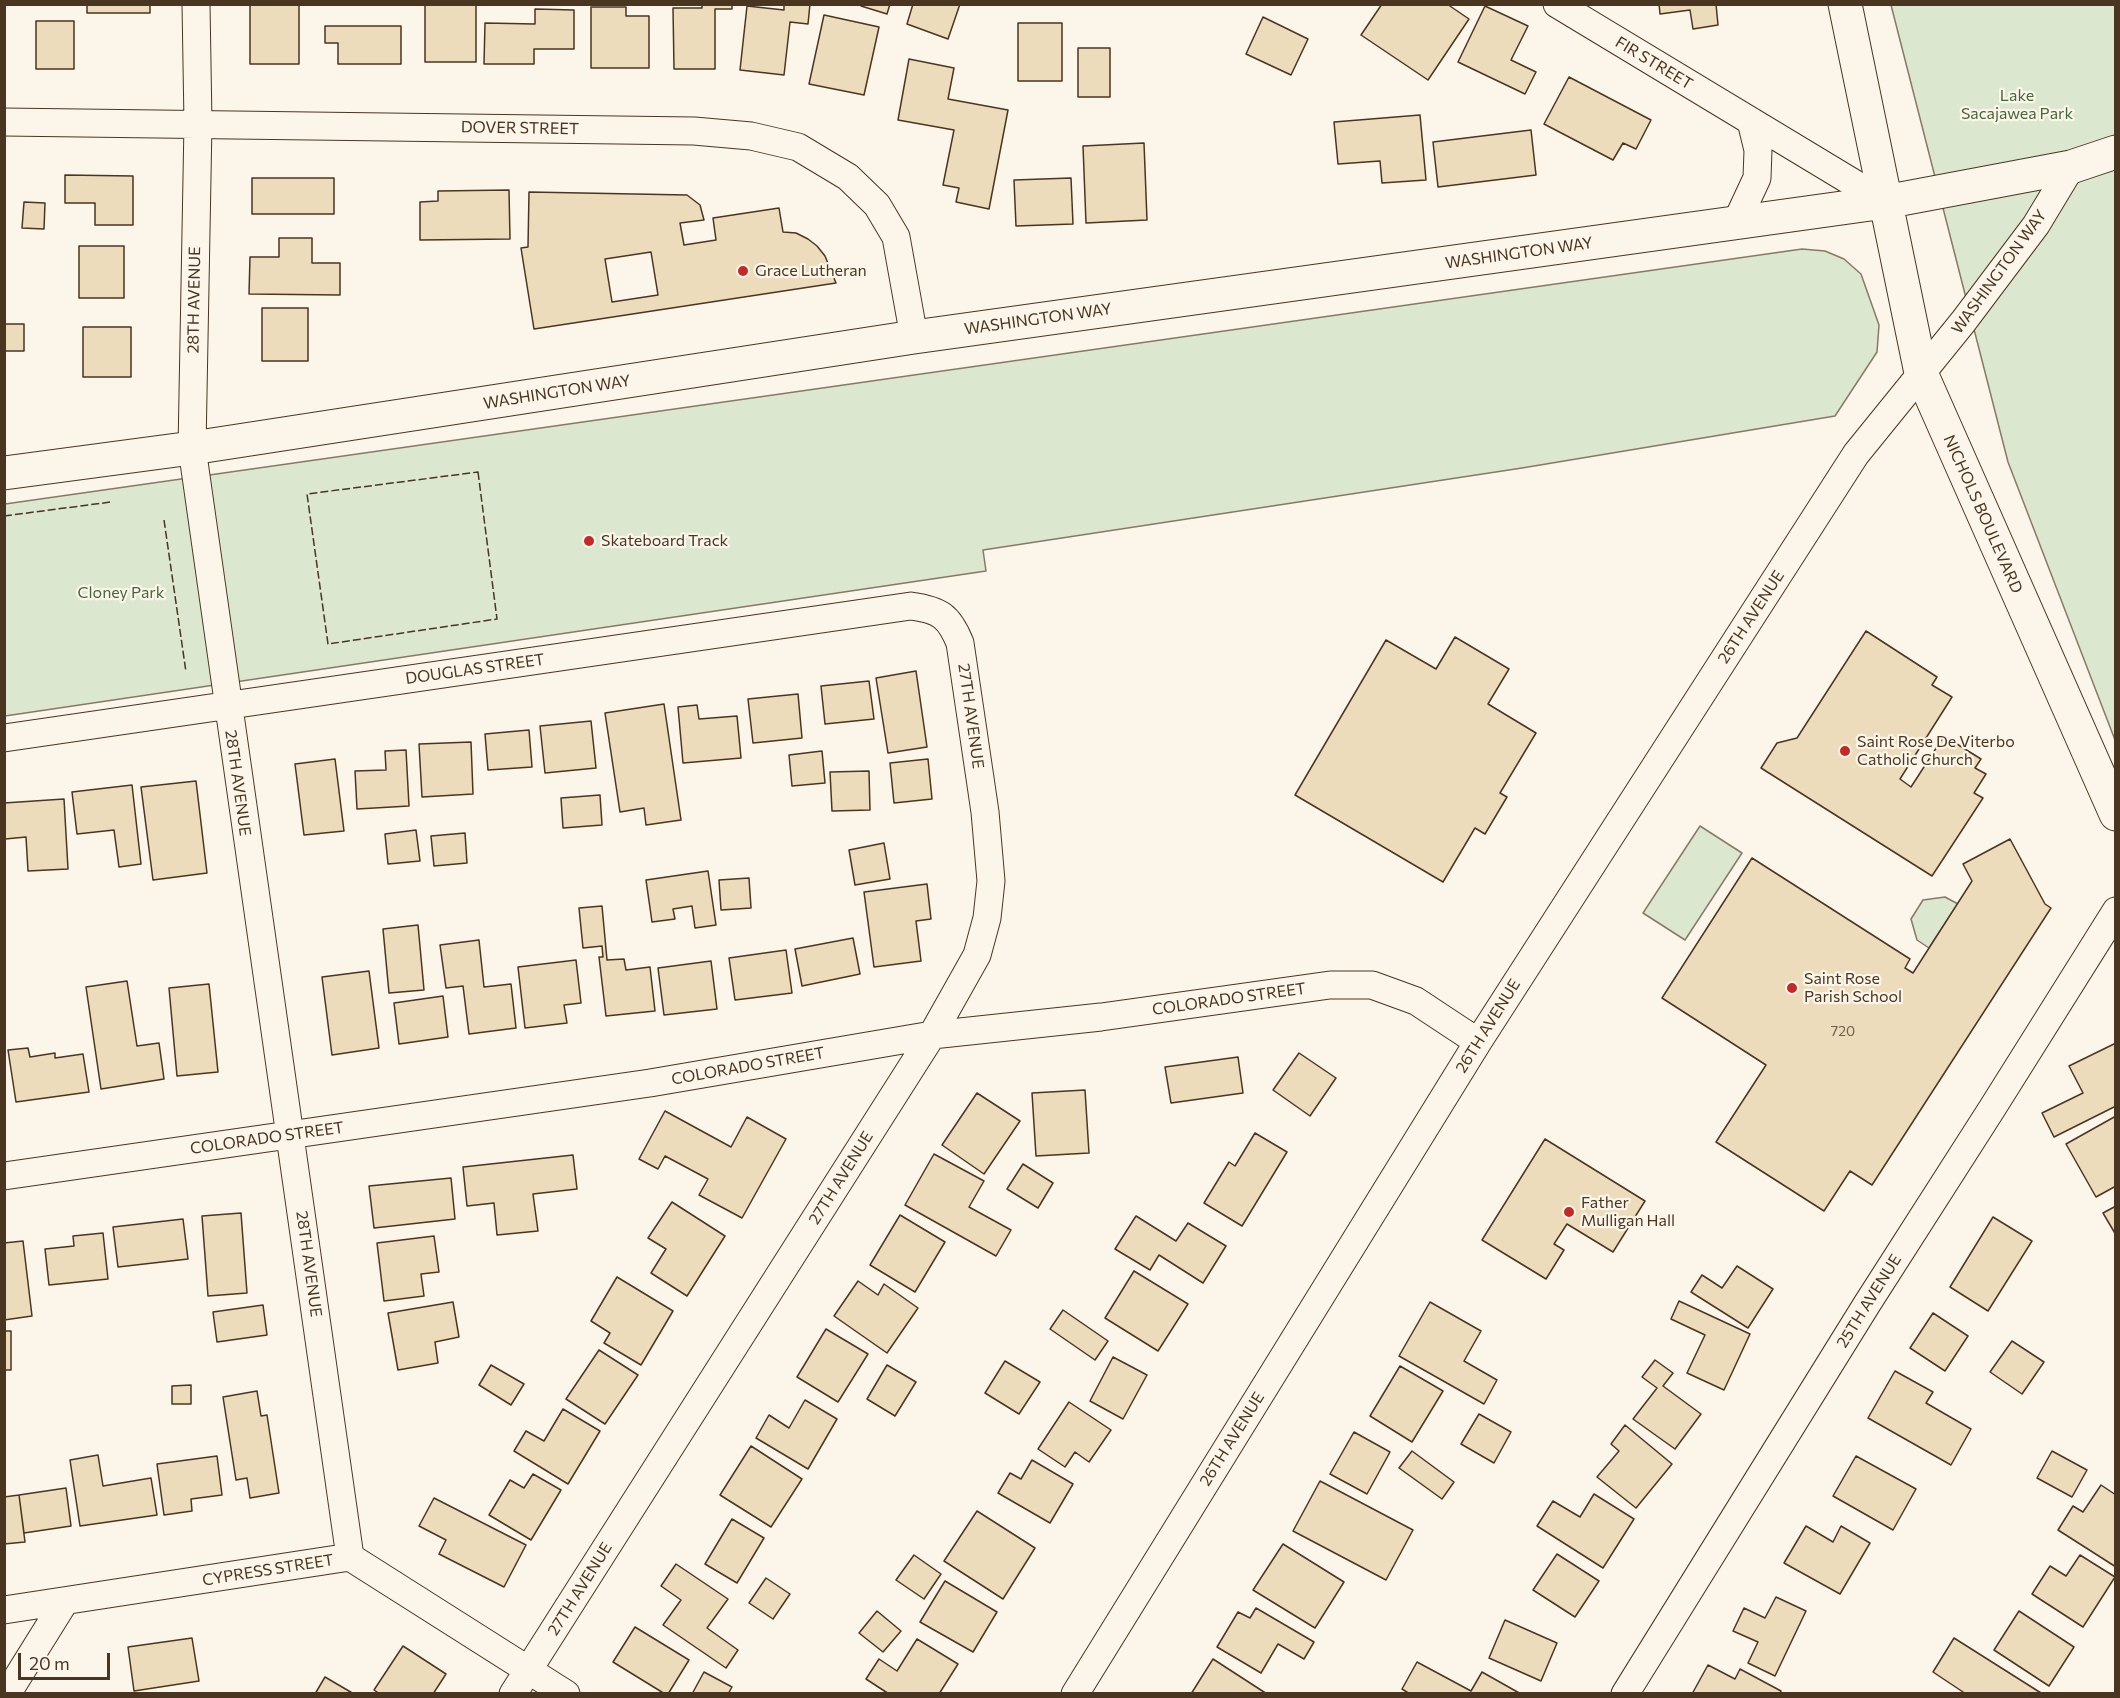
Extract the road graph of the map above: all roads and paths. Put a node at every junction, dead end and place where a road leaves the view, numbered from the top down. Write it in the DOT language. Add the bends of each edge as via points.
graph roads {
  1 [pos="196,4"];
  2 [pos="1557,4"];
  3 [pos="1845,4"];
  4 [pos="1751,121"];
  5 [pos="4,122"];
  6 [pos="198,123"];
  7 [pos="2115,152"];
  8 [pos="2071,167"];
  9 [pos="1885,202"];
  10 [pos="1736,223"];
  11 [pos="914,336"];
  12 [pos="1921,373"];
  13 [pos="192,448"];
  14 [pos="4,473"];
  15 [pos="943,615"];
  16 [pos="227,705"];
  17 [pos="4,738"];
  18 [pos="2115,814"];
  19 [pos="2115,911"];
  20 [pos="932,1035"];
  21 [pos="1478,1042"];
  22 [pos="291,1134"];
  23 [pos="4,1176"];
  24 [pos="350,1557"];
  25 [pos="65,1601"];
  26 [pos="4,1610"];
  27 [pos="529,1669"];
  28 [pos="7,1694"];
  29 [pos="513,1694"];
  30 [pos="566,1694"];
  31 [pos="1075,1694"];
  32 [pos="1625,1694"];
  1 -- 6 [label="street, 28TH AVENUE"];
  2 -- 4 [label="street, FIR STREET"];
  3 -- 9 [label="main road, NICHOLS BOULEVARD"];
  4 -- 9 [label="street, FIR STREET"];
  4 -- 10 [label="street" via="1758,150 1757,178"];
  5 -- 6 [label="street, DOVER STREET"];
  6 -- 11 [label="street, DOVER STREET" via="694,131 752,136 798,147 848,177 877,205 896,237"];
  6 -- 13 [label="street, 28TH AVENUE"];
  7 -- 8 [label="main road, WASHINGTON WAY"];
  8 -- 9 [label="main road, WASHINGTON WAY"];
  8 -- 12 [label="street, WASHINGTON WAY" via="2036,225"];
  9 -- 10 [label="main road, WASHINGTON WAY"];
  9 -- 12 [label="main road, NICHOLS BOULEVARD"];
  10 -- 11 [label="main road, WASHINGTON WAY"];
  11 -- 13 [label="main road, WASHINGTON WAY"];
  12 -- 18 [label="main road, NICHOLS BOULEVARD"];
  12 -- 21 [label="street, 26TH AVENUE" via="1856,454"];
  13 -- 14 [label="main road, WASHINGTON WAY"];
  13 -- 16 [label="street, 28TH AVENUE"];
  15 -- 16 [label="street, DOUGLAS STREET" via="911,606"];
  15 -- 20 [label="street, 27TH AVENUE" via="960,642 991,881 977,955"];
  16 -- 17 [label="street, DOUGLAS STREET"];
  16 -- 22 [label="street, 28TH AVENUE"];
  19 -- 32 [label="street, 25TH AVENUE"];
  20 -- 21 [label="street, COLORADO STREET" via="1101,1017 1330,984 1372,984 1416,1001"];
  20 -- 22 [label="street, COLORADO STREET" via="650,1083"];
  20 -- 27 [label="street, 27TH AVENUE"];
  21 -- 31 [label="street, 26TH AVENUE"];
  22 -- 23 [label="street, COLORADO STREET"];
  22 -- 24 [label="street, 28TH AVENUE"];
  24 -- 25 [label="street, CYPRESS STREET"];
  24 -- 27 [label="street, CYPRESS STREET"];
  25 -- 26 [label="street, CYPRESS STREET"];
  25 -- 28 [label="street"];
  27 -- 29 [label="street, 27TH AVENUE"];
  27 -- 30 [label="street, CYPRESS STREET"];
}
